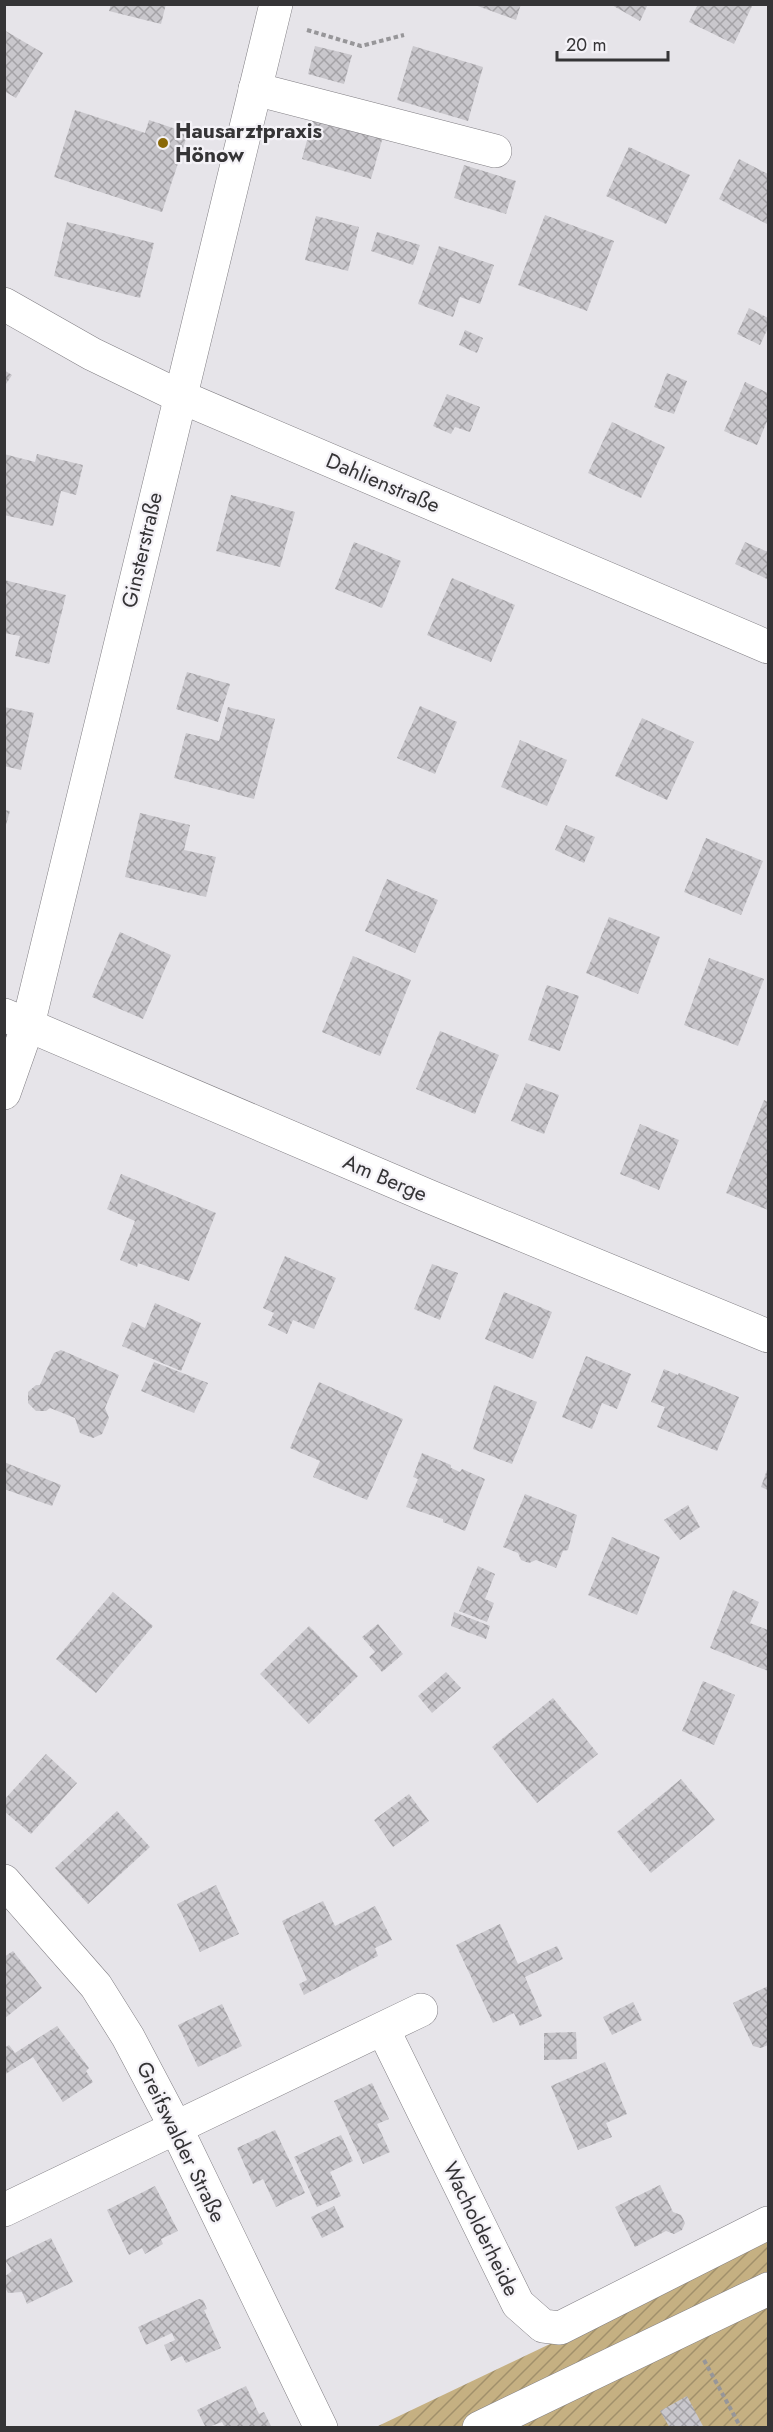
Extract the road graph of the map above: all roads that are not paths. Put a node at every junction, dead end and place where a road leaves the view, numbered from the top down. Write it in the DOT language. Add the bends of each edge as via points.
graph roads {
  1 [pos="274,12"];
  2 [pos="255,89"];
  3 [pos="495,151"];
  4 [pos="4,304"];
  5 [pos="179,396"];
  6 [pos="768,647"];
  7 [pos="16,1020"];
  8 [pos="4,1093"];
  9 [pos="768,1336"];
  10 [pos="4,1881"];
  11 [pos="421,2010"];
  12 [pos="383,2029"];
  13 [pos="176,2128"];
  14 [pos="4,2210"];
  15 [pos="768,2223"];
  16 [pos="768,2289"];
  17 [pos="321,2427"];
  18 [pos="479,2427"];
  1 -- 2 [label="street, Ginsterstraße"];
  2 -- 3 [label="street"];
  2 -- 5 [label="street, Ginsterstraße"];
  4 -- 5 [label="street, Dahlienstraße" via="92,354"];
  5 -- 6 [label="street, Dahlienstraße"];
  5 -- 7 [label="street, Ginsterstraße"];
  7 -- 8 [label="street, Ginsterstraße"];
  7 -- 9 [label="street, Am Berge"];
  10 -- 13 [label="street, Greifswalder Straße" via="96,1986"];
  11 -- 12 [label="street"];
  12 -- 13 [label="street"];
  12 -- 15 [label="street, Wacholderheide" via="518,2304 543,2326 560,2328"];
  13 -- 14 [label="street"];
  13 -- 17 [label="street, Greifswalder Straße"];
  16 -- 18 [label="street"];
}
